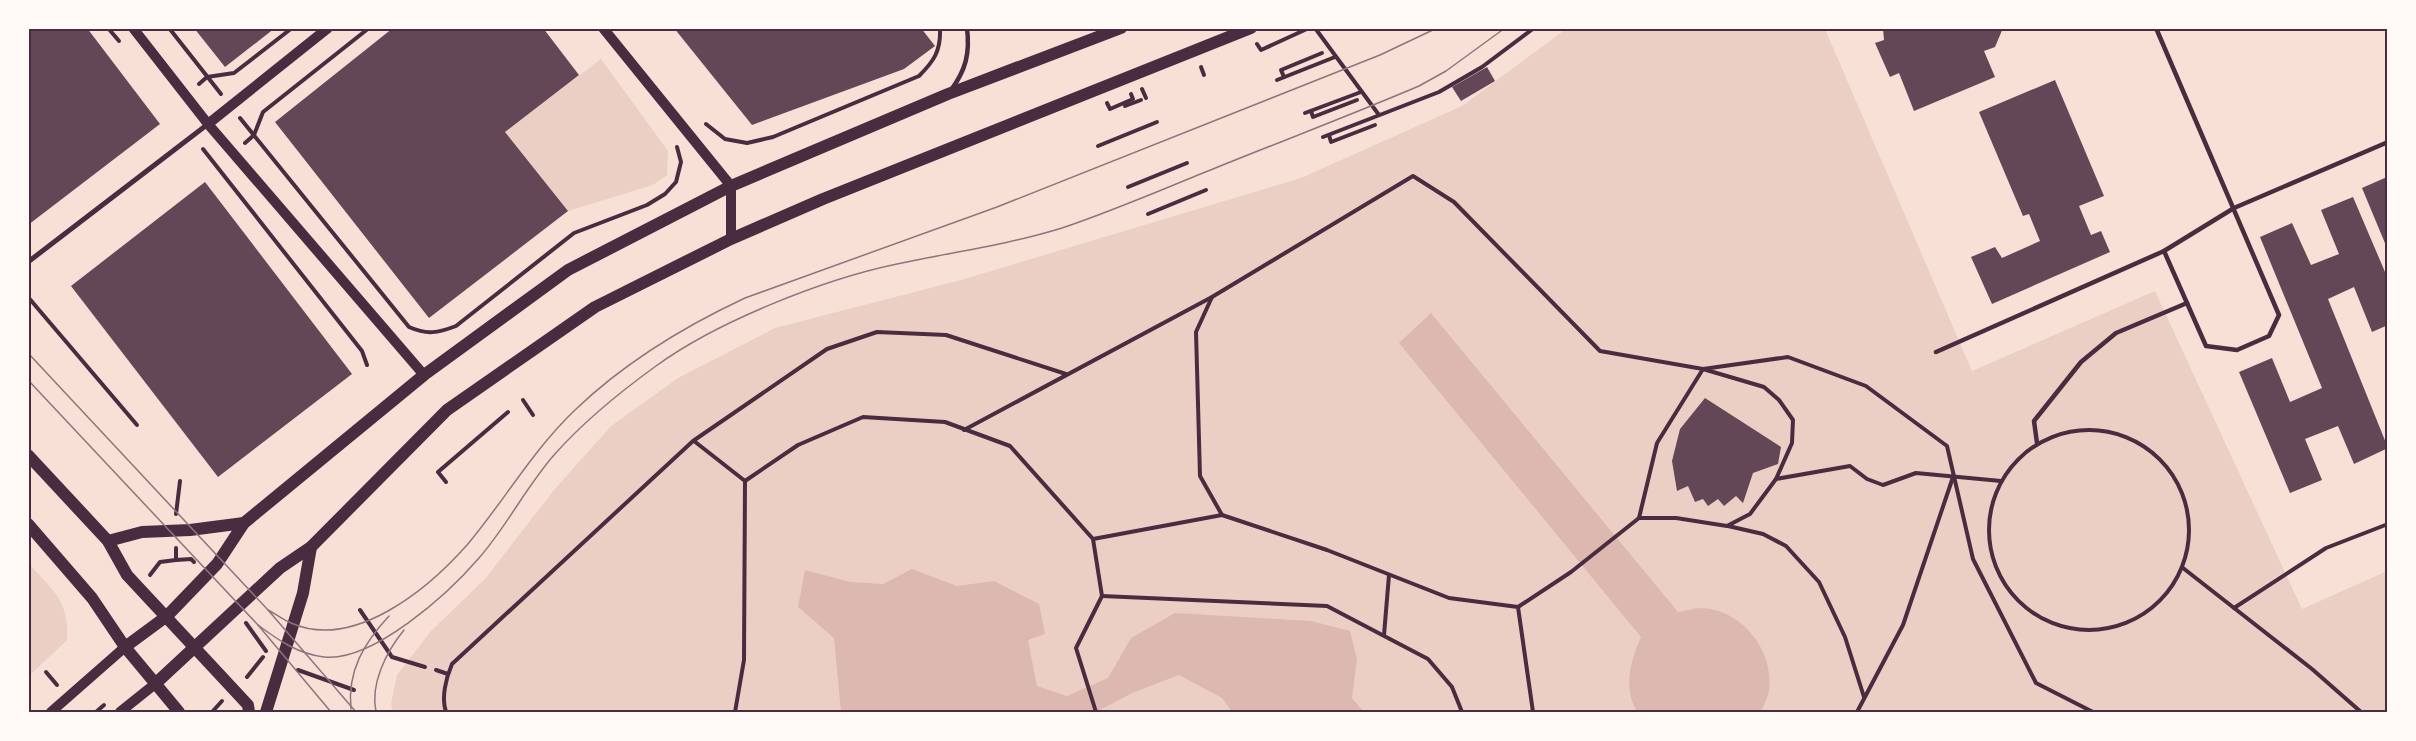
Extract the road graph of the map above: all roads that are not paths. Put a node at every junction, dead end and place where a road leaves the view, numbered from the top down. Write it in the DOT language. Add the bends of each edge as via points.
graph roads {
  1 [pos="133,28"];
  2 [pos="328,28"];
  3 [pos="603,28"];
  4 [pos="967,28"];
  5 [pos="1121,28"];
  6 [pos="1251,28"];
  7 [pos="2156,28"];
  8 [pos="948,94"];
  9 [pos="208,124"];
  10 [pos="2388,142"];
  11 [pos="731,186"];
  12 [pos="2234,208"];
  13 [pos="731,239"];
  14 [pos="2164,250"];
  15 [pos="28,262"];
  16 [pos="2187,303"];
  17 [pos="1936,352"];
  18 [pos="424,375"];
  19 [pos="2037,443"];
  20 [pos="28,455"];
  21 [pos="244,523"];
  22 [pos="28,524"];
  23 [pos="108,541"];
  24 [pos="311,547"];
  25 [pos="167,616"];
  26 [pos="124,647"];
  27 [pos="195,647"];
  28 [pos="155,684"];
  29 [pos="51,712"];
  30 [pos="120,712"];
  31 [pos="179,712"];
  32 [pos="249,712"];
  33 [pos="266,712"];
  1 -- 9 [label="street"];
  2 -- 9 [label="street"];
  3 -- 11 [label="street"];
  4 -- 8 [label="lane" via="967,63"];
  5 -- 8 [label="main road"];
  6 -- 13 [label="main road"];
  7 -- 12 [label="lane"];
  8 -- 11 [label="main road"];
  9 -- 15 [label="street"];
  9 -- 18 [label="street"];
  10 -- 12 [label="lane"];
  11 -- 13 [label="street"];
  11 -- 18 [label="main road" via="568,270"];
  12 -- 14 [label="lane"];
  12 -- 16 [label="lane" via="2279,315 2269,336 2237,350 2206,346"];
  13 -- 24 [label="main road" via="595,307 447,410"];
  14 -- 16 [label="lane"];
  14 -- 17 [label="lane"];
  16 -- 19 [label="lane" via="2116,333 2081,362 2034,421"];
  18 -- 21 [label="main road"];
  20 -- 23 [label="main road"];
  21 -- 23 [label="main road" via="142,532"];
  21 -- 25 [label="main road" via="217,564"];
  22 -- 26 [label="main road" via="92,598"];
  23 -- 25 [label="main road" via="127,575"];
  24 -- 27 [label="main road" via="280,568"];
  24 -- 33 [label="main road" via="303,593"];
  25 -- 26 [label="main road"];
  25 -- 27 [label="main road"];
  26 -- 28 [label="main road"];
  26 -- 29 [label="street"];
  27 -- 28 [label="main road"];
  27 -- 32 [label="main road" via="248,705"];
  28 -- 30 [label="street"];
  28 -- 31 [label="main road"];
}
